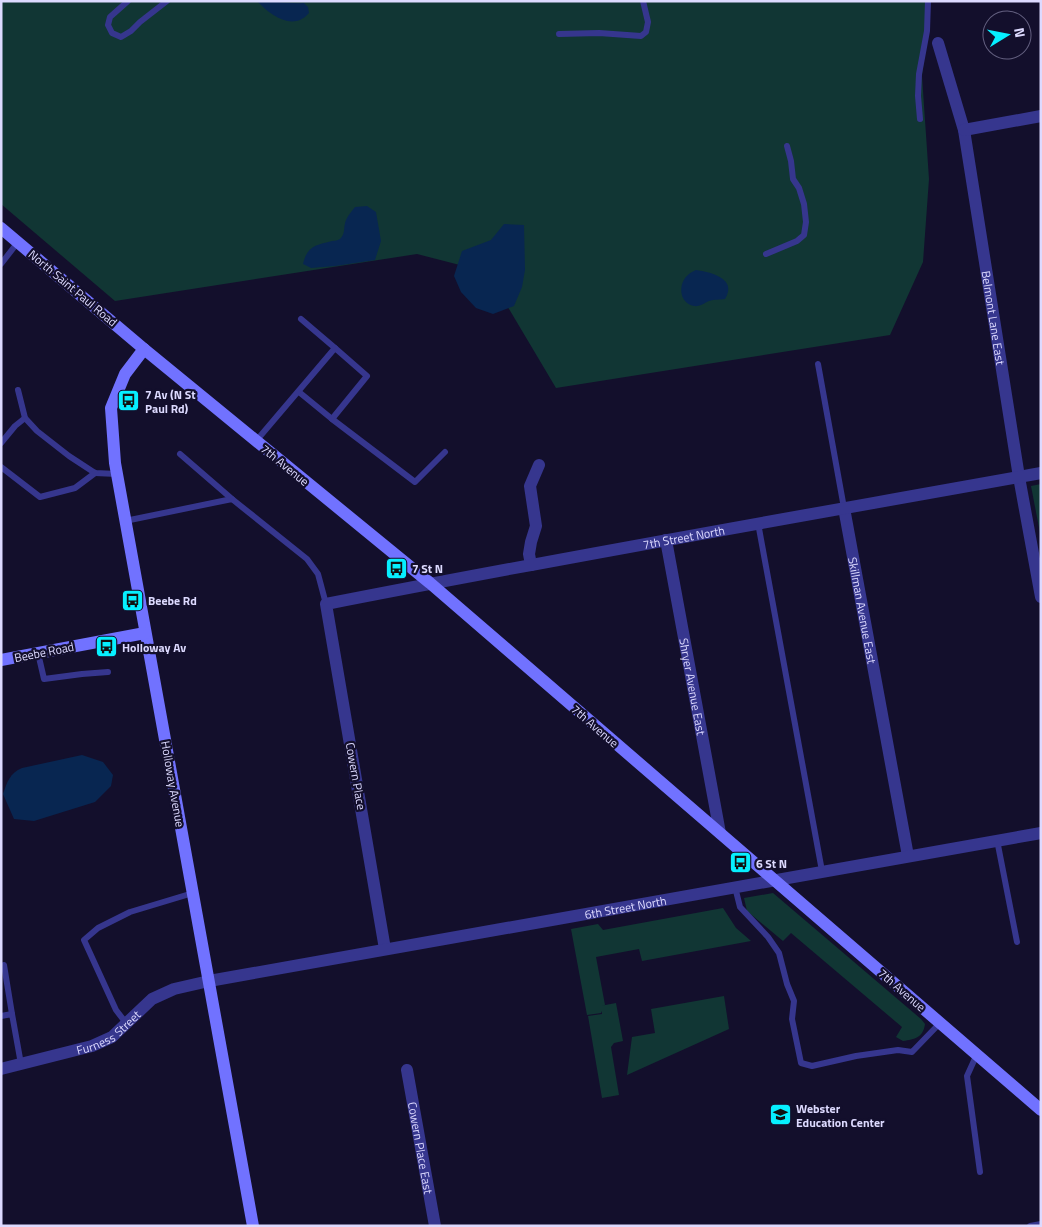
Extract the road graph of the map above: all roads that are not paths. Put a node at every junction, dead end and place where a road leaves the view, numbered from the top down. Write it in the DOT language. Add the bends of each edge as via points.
graph roads {
  1 [pos="128,1"];
  2 [pos="167,1"];
  3 [pos="644,1"];
  4 [pos="928,1"];
  5 [pos="559,34"];
  6 [pos="938,43"];
  7 [pos="1041,116"];
  8 [pos="920,119"];
  9 [pos="964,130"];
  10 [pos="787,146"];
  11 [pos="1,228"];
  12 [pos="18,242"];
  13 [pos="766,254"];
  14 [pos="1,264"];
  15 [pos="301,319"];
  16 [pos="335,348"];
  17 [pos="144,349"];
  18 [pos="818,364"];
  19 [pos="18,390"];
  20 [pos="299,392"];
  21 [pos="25,418"];
  22 [pos="332,419"];
  23 [pos="256,441"];
  24 [pos="1,443"];
  25 [pos="445,452"];
  26 [pos="180,454"];
  27 [pos="539,465"];
  28 [pos="1,467"];
  29 [pos="95,472"];
  30 [pos="1041,473"];
  31 [pos="116,474"];
  32 [pos="1019,477"];
  33 [pos="232,499"];
  34 [pos="844,508"];
  35 [pos="125,521"];
  36 [pos="758,523"];
  37 [pos="666,540"];
  38 [pos="531,565"];
  39 [pos="430,583"];
  40 [pos="1041,597"];
  41 [pos="326,604"];
  42 [pos="145,633"];
  43 [pos="38,654"];
  44 [pos="1,660"];
  45 [pos="108,672"];
  46 [pos="1041,832"];
  47 [pos="720,833"];
  48 [pos="997,840"];
  49 [pos="908,856"];
  50 [pos="822,871"];
  51 [pos="774,880"];
  52 [pos="735,887"];
  53 [pos="193,892"];
  54 [pos="1017,942"];
  55 [pos="385,949"];
  56 [pos="4,965"];
  57 [pos="208,981"];
  58 [pos="12,1014"];
  59 [pos="1,1016"];
  60 [pos="126,1023"];
  61 [pos="940,1023"];
  62 [pos="976,1054"];
  63 [pos="21,1064"];
  64 [pos="1,1070"];
  65 [pos="407,1070"];
  66 [pos="1041,1110"];
  67 [pos="980,1172"];
  68 [pos="1041,1224"];
  69 [pos="253,1226"];
  70 [pos="435,1226"];
  71 [pos="1030,1226"];
  1 -- 2 [label="lane" via="110,17 108,25 112,33 121,37"];
  3 -- 5 [label="lane" via="648,22 646,32 641,36"];
  4 -- 8 [label="lane" via="918,96"];
  6 -- 9 [label="street, Belmont Lane East"];
  7 -- 9 [label="street"];
  9 -- 32 [label="street, Belmont Lane East"];
  10 -- 13 [label="lane" via="793,179 804,204 804,235"];
  11 -- 12 [label="street, North Saint Paul Road"];
  12 -- 14 [label="lane"];
  12 -- 17 [label="street, North Saint Paul Road"];
  15 -- 16 [label="lane"];
  16 -- 20 [label="lane"];
  16 -- 22 [label="lane" via="367,376"];
  17 -- 23 [label="street, 7th Avenue"];
  17 -- 31 [label="street, Holloway Avenue" via="125,374 110,408"];
  18 -- 34 [label="lane, Skillman Avenue East"];
  19 -- 21 [label="lane"];
  20 -- 22 [label="lane"];
  20 -- 23 [label="lane"];
  21 -- 24 [label="lane"];
  21 -- 29 [label="lane" via="69,456"];
  22 -- 25 [label="lane" via="415,482"];
  23 -- 39 [label="street, 7th Avenue"];
  26 -- 33 [label="lane"];
  27 -- 38 [label="street" via="530,486 536,526 531,542"];
  28 -- 29 [label="lane" via="40,497 75,488"];
  29 -- 31 [label="lane"];
  30 -- 32 [label="street, 7th Street North"];
  31 -- 35 [label="street, Holloway Avenue"];
  32 -- 34 [label="street, 7th Street North"];
  32 -- 40 [label="street, Belmont Lane East"];
  33 -- 35 [label="lane"];
  33 -- 41 [label="lane" via="307,559 318,574"];
  34 -- 36 [label="street, 7th Street North"];
  34 -- 49 [label="street, Skillman Avenue East"];
  35 -- 42 [label="street, Holloway Avenue"];
  36 -- 37 [label="street, 7th Street North"];
  36 -- 50 [label="lane"];
  37 -- 38 [label="street, 7th Street North"];
  37 -- 47 [label="street, Shryer Avenue East"];
  38 -- 39 [label="street, 7th Street North"];
  39 -- 41 [label="street, 7th Street North"];
  39 -- 47 [label="street, 7th Avenue"];
  41 -- 55 [label="street, Cowern Place"];
  42 -- 43 [label="street, Beebe Road"];
  42 -- 53 [label="street, Holloway Avenue"];
  43 -- 44 [label="street, Beebe Road"];
  43 -- 45 [label="lane" via="44,680"];
  46 -- 48 [label="street, 6th Street North"];
  47 -- 51 [label="street, 7th Avenue"];
  48 -- 49 [label="street, 6th Street North"];
  48 -- 54 [label="lane"];
  49 -- 50 [label="street, 6th Street North"];
  50 -- 51 [label="street, 6th Street North"];
  51 -- 52 [label="street, 6th Street North"];
  51 -- 61 [label="street, 7th Avenue"];
  52 -- 55 [label="street, 6th Street North"];
  52 -- 61 [label="lane" via="740,907 779,954 794,1001 792,1019 802,1063 812,1066 898,1050 912,1052"];
  53 -- 57 [label="street, Holloway Avenue"];
  53 -- 60 [label="lane" via="130,912 98,928 84,940 116,1010"];
  55 -- 57 [label="street, 6th Street North"];
  56 -- 58 [label="lane"];
  57 -- 60 [label="street, Furness Street" via="174,989 152,999"];
  57 -- 69 [label="street, Holloway Avenue"];
  58 -- 59 [label="lane"];
  58 -- 63 [label="lane"];
  60 -- 63 [label="street, Furness Street" via="112,1037 92,1046"];
  61 -- 62 [label="street, 7th Avenue"];
  62 -- 66 [label="street, 7th Avenue"];
  62 -- 67 [label="lane" via="967,1076"];
  63 -- 64 [label="street, Furness Street"];
  65 -- 70 [label="street, Cowern Place East"];
  68 -- 71 [label="lane"];
}
